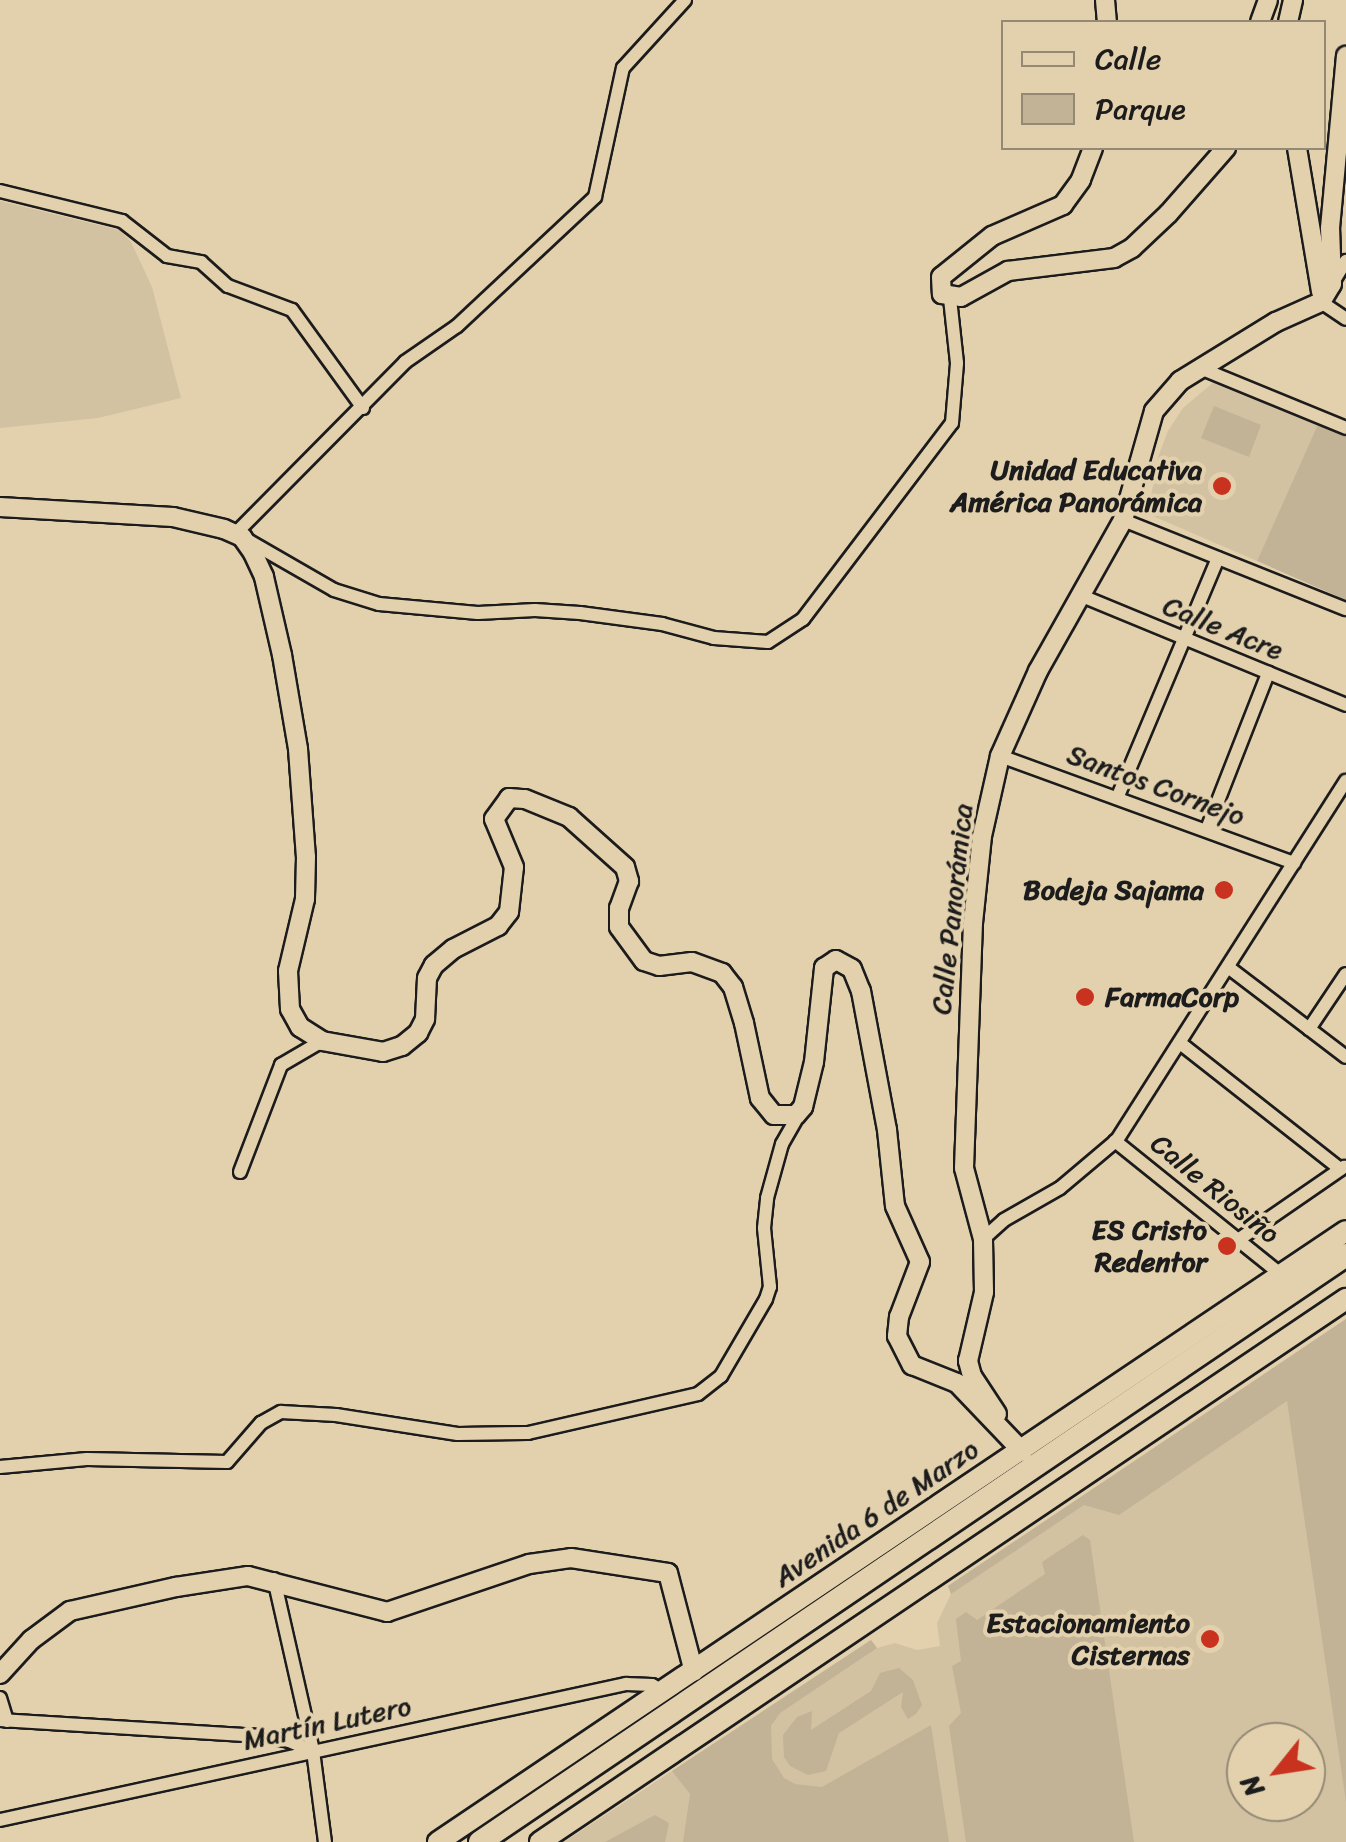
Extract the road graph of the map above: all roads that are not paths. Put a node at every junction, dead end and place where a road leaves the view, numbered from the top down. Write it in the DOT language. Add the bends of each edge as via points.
graph roads {
  1 [pos="685,0"];
  2 [pos="1346,56"];
  3 [pos="1092,150"];
  4 [pos="1224,150"];
  5 [pos="1297,150"];
  6 [pos="0,191"];
  7 [pos="1346,261"];
  8 [pos="1332,284"];
  9 [pos="950,298"];
  10 [pos="1321,302"];
  11 [pos="1346,319"];
  12 [pos="1200,368"];
  13 [pos="362,408"];
  14 [pos="1346,428"];
  15 [pos="0,506"];
  16 [pos="1123,520"];
  17 [pos="238,536"];
  18 [pos="1218,558"];
  19 [pos="1082,596"];
  20 [pos="1346,609"];
  21 [pos="1184,639"];
  22 [pos="1268,674"];
  23 [pos="1346,705"];
  24 [pos="1000,756"];
  25 [pos="1346,781"];
  26 [pos="1118,796"];
  27 [pos="1207,830"];
  28 [pos="1294,863"];
  29 [pos="1228,968"];
  30 [pos="1346,974"];
  31 [pos="1309,1029"];
  32 [pos="322,1041"];
  33 [pos="1180,1043"];
  34 [pos="1346,1057"];
  35 [pos="803,1107"];
  36 [pos="1115,1141"];
  37 [pos="1343,1167"];
  38 [pos="240,1172"];
  39 [pos="1346,1232"];
  40 [pos="983,1239"];
  41 [pos="1238,1240"];
  42 [pos="1346,1256"];
  43 [pos="1346,1273"];
  44 [pos="1283,1276"];
  45 [pos="1346,1299"];
  46 [pos="1022,1452"];
  47 [pos="0,1467"];
  48 [pos="274,1579"];
  49 [pos="694,1672"];
  50 [pos="0,1674"];
  51 [pos="664,1692"];
  52 [pos="0,1698"];
  53 [pos="4,1720"];
  54 [pos="313,1752"];
  55 [pos="0,1820"];
  56 [pos="325,1840"];
  57 [pos="309,1842"];
  58 [pos="438,1842"];
  59 [pos="480,1842"];
  60 [pos="504,1842"];
  61 [pos="540,1842"];
  1 -- 13 [label="street" via="623,68 594,197 457,326 405,362"];
  2 -- 8 [label="street" via="1330,228"];
  3 -- 9 [label="street" via="1063,204 992,236 940,276 938,286"];
  4 -- 9 [label="street" via="1123,254 1096,263 1008,270"];
  5 -- 10 [label="street"];
  6 -- 13 [label="street" via="122,221 168,256 201,262 228,286 292,310"];
  7 -- 8 [label="street"];
  8 -- 10 [label="street"];
  9 -- 17 [label="street" via="957,363 952,423 802,619 768,642 580,614 379,604 334,590"];
  10 -- 11 [label="street"];
  10 -- 12 [label="street, Calle Panorámica"];
  12 -- 14 [label="street"];
  12 -- 16 [label="street, Calle Panorámica" via="1154,411"];
  13 -- 17 [label="street"];
  15 -- 17 [label="street" via="174,517"];
  16 -- 18 [label="street"];
  16 -- 19 [label="street, Calle Panorámica"];
  17 -- 32 [label="street" via="264,577 298,750 306,857 288,972 290,1009 300,1027"];
  18 -- 20 [label="street"];
  18 -- 21 [label="street"];
  19 -- 21 [label="street, Calle Acre"];
  19 -- 24 [label="street, Calle Panorámica"];
  21 -- 22 [label="street, Calle Acre"];
  21 -- 26 [label="street"];
  22 -- 23 [label="street, Calle Acre"];
  22 -- 27 [label="street"];
  24 -- 26 [label="street, Santos Cornejo"];
  24 -- 40 [label="street, Calle Panorámica" via="982,836 967,997 964,1168"];
  25 -- 28 [label="street"];
  26 -- 27 [label="street, Santos Cornejo"];
  27 -- 28 [label="street, Santos Cornejo"];
  28 -- 29 [label="street"];
  29 -- 31 [label="street"];
  29 -- 33 [label="street"];
  30 -- 31 [label="street"];
  31 -- 34 [label="street"];
  32 -- 35 [label="street" via="382,1052 418,1032 434,965 498,926 509,912 514,867 494,820 509,798 525,799 569,817 625,866 619,927 644,961 692,962 722,973 733,987 760,1098 774,1116 796,1115"];
  32 -- 38 [label="street" via="281,1065"];
  33 -- 36 [label="street"];
  33 -- 37 [label="street"];
  35 -- 46 [label="street" via="824,968 836,960 852,969 862,991 895,1206 920,1262 899,1317 904,1353 912,1365 957,1384"];
  35 -- 47 [label="street" via="782,1144 767,1198 766,1299 721,1376 698,1394 528,1433 458,1434 280,1412 261,1423 227,1462 87,1460"];
  36 -- 40 [label="street"];
  36 -- 41 [label="street, Calle Riosiño"];
  37 -- 41 [label="street"];
  39 -- 44 [label="main road, Avenida 6 de Marzo"];
  40 -- 46 [label="street, Calle Panorámica" via="984,1292 968,1361"];
  41 -- 44 [label="street, Calle Riosiño"];
  42 -- 59 [label="highway, Avenida 6 de Marzo"];
  43 -- 60 [label="highway"];
  44 -- 46 [label="main road, Avenida 6 de Marzo"];
  45 -- 61 [label="main road"];
  46 -- 49 [label="main road, Avenida 6 de Marzo"];
  48 -- 49 [label="street" via="387,1612 549,1559 668,1573"];
  48 -- 50 [label="street" via="248,1576 70,1610"];
  48 -- 54 [label="street"];
  49 -- 51 [label="main road, Avenida 6 de Marzo"];
  51 -- 54 [label="street, Martín Lutero" via="626,1684"];
  51 -- 58 [label="main road, Avenida 6 de Marzo"];
  52 -- 53 [label="street"];
  53 -- 54 [label="street" via="261,1736"];
  54 -- 55 [label="street, Martín Lutero"];
  54 -- 56 [label="street"];
  56 -- 57 [label="street"];
}
